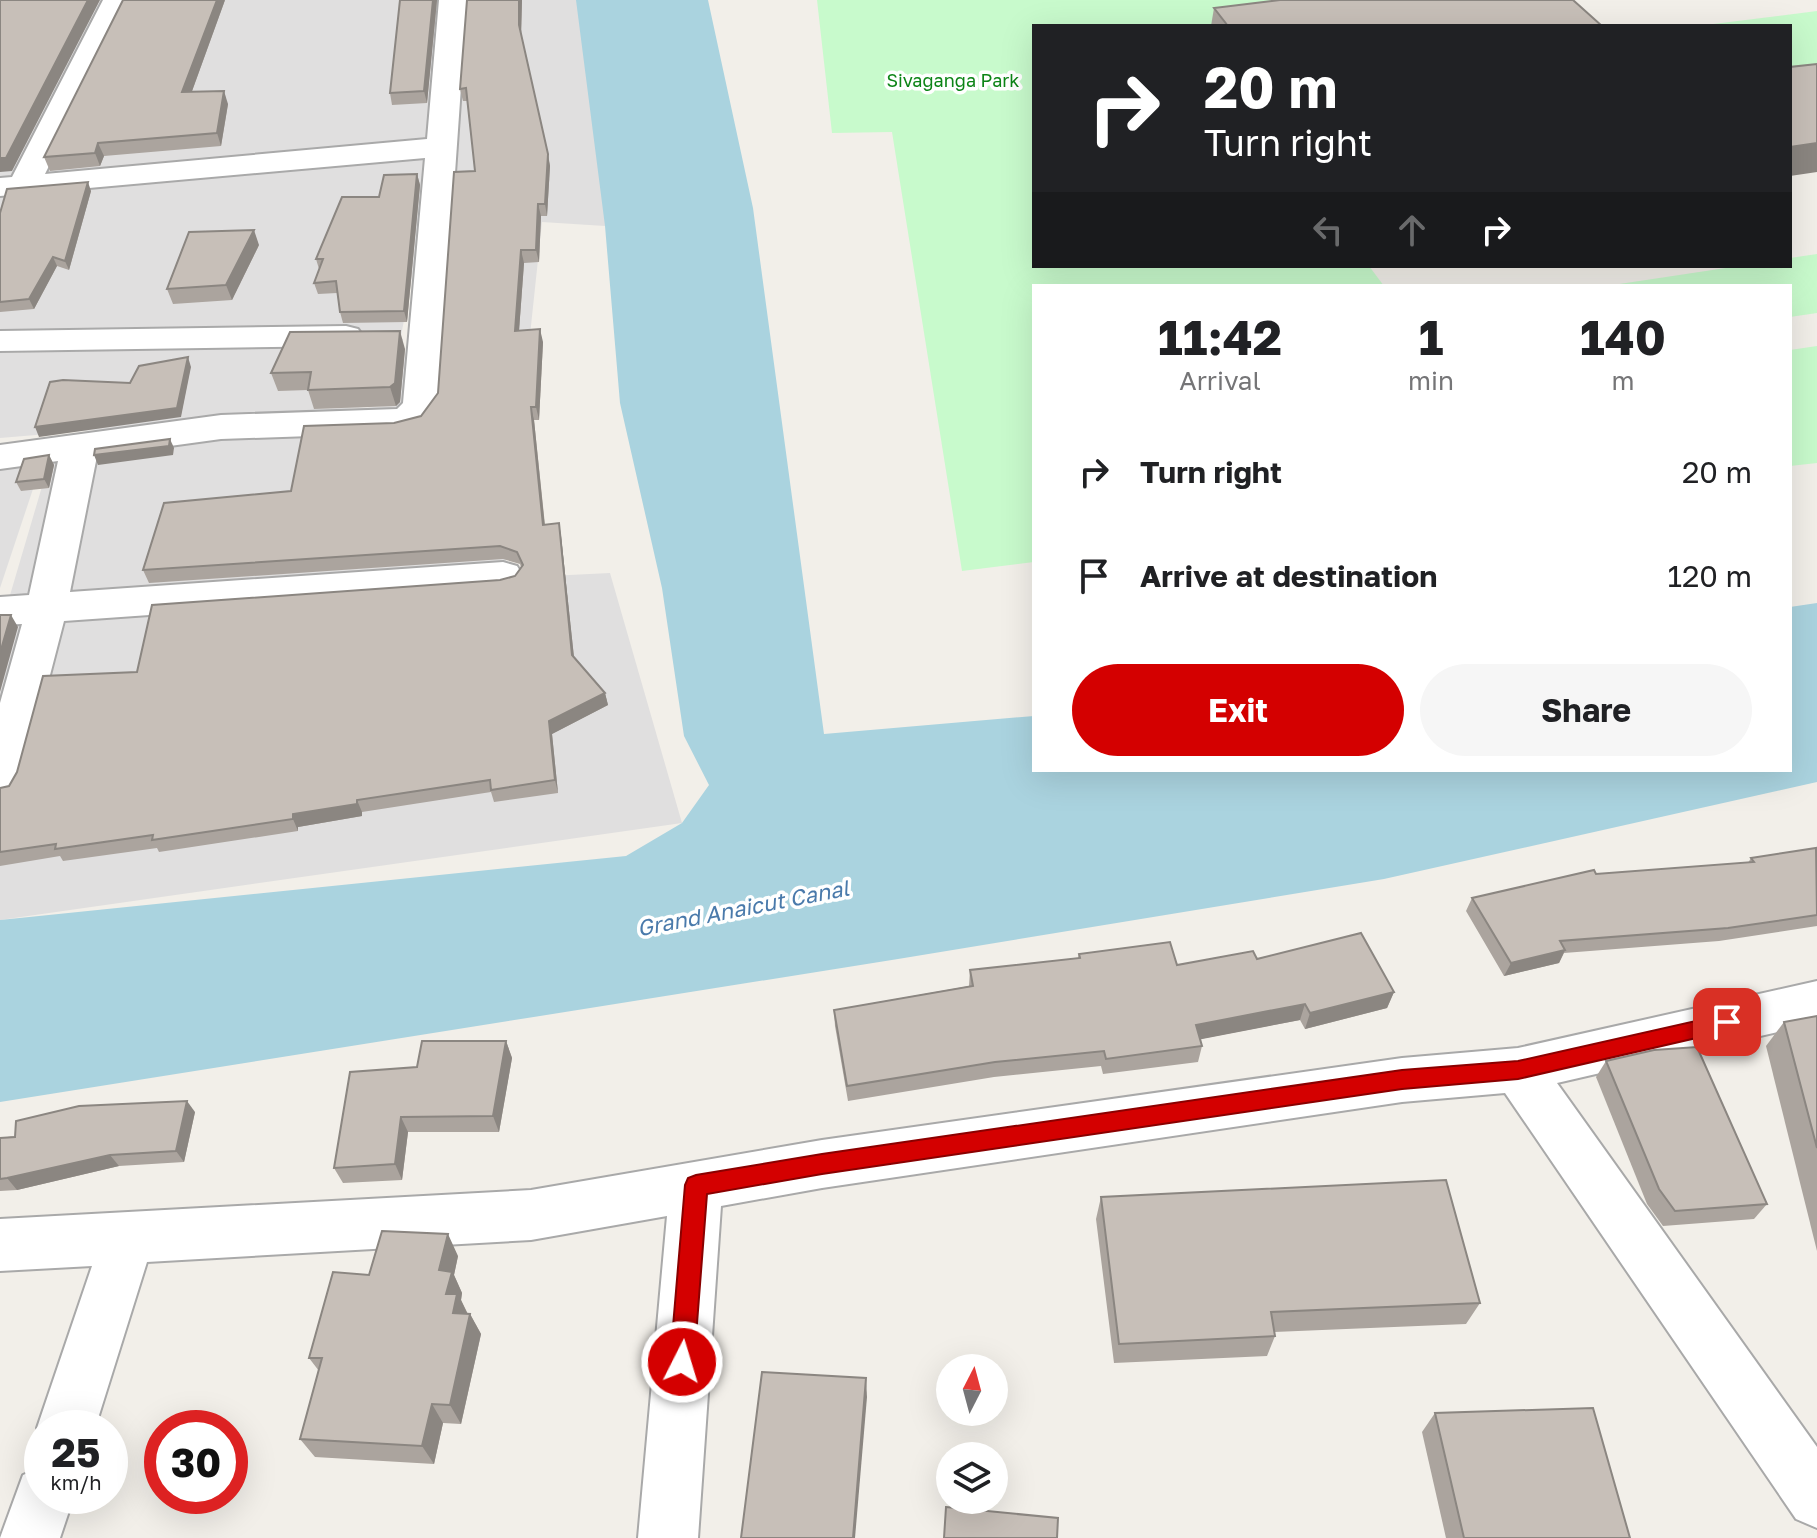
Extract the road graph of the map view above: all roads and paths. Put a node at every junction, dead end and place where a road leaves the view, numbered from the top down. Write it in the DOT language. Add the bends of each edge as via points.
graph roads {
  1 [pos="117,0"];
  2 [pos="453,0"];
  3 [pos="441,147"];
  4 [pos="11,186"];
  5 [pos="401,336"];
  6 [pos="0,341"];
  7 [pos="80,446"];
  8 [pos="0,457"];
  9 [pos="503,576"];
  10 [pos="47,607"];
  11 [pos="0,611"];
  12 [pos="0,783"];
  13 [pos="1817,1002"];
  14 [pos="1518,1070"];
  15 [pos="696,1185"];
  16 [pos="128,1238"];
  17 [pos="0,1245"];
  18 [pos="72,1410"];
  19 [pos="1817,1498"];
  20 [pos="38,1514"];
  21 [pos="30,1538"];
  22 [pos="668,1538"];
  1 -- 4 [label="street"];
  2 -- 3 [label="street"];
  3 -- 4 [label="street"];
  3 -- 5 [label="street"];
  5 -- 6 [label="street"];
  5 -- 7 [label="street" via="421,404 411,418 221,427"];
  7 -- 8 [label="street"];
  7 -- 10 [label="street"];
  9 -- 10 [label="street"];
  10 -- 11 [label="street"];
  10 -- 12 [label="street"];
  13 -- 14 [label="street"];
  14 -- 15 [label="street" via="1370,1084"];
  14 -- 19 [label="street"];
  15 -- 16 [label="street" via="531,1215"];
  15 -- 22 [label="street"];
  16 -- 17 [label="street"];
  16 -- 18 [label="street"];
  20 -- 21 [label="street"];
}
